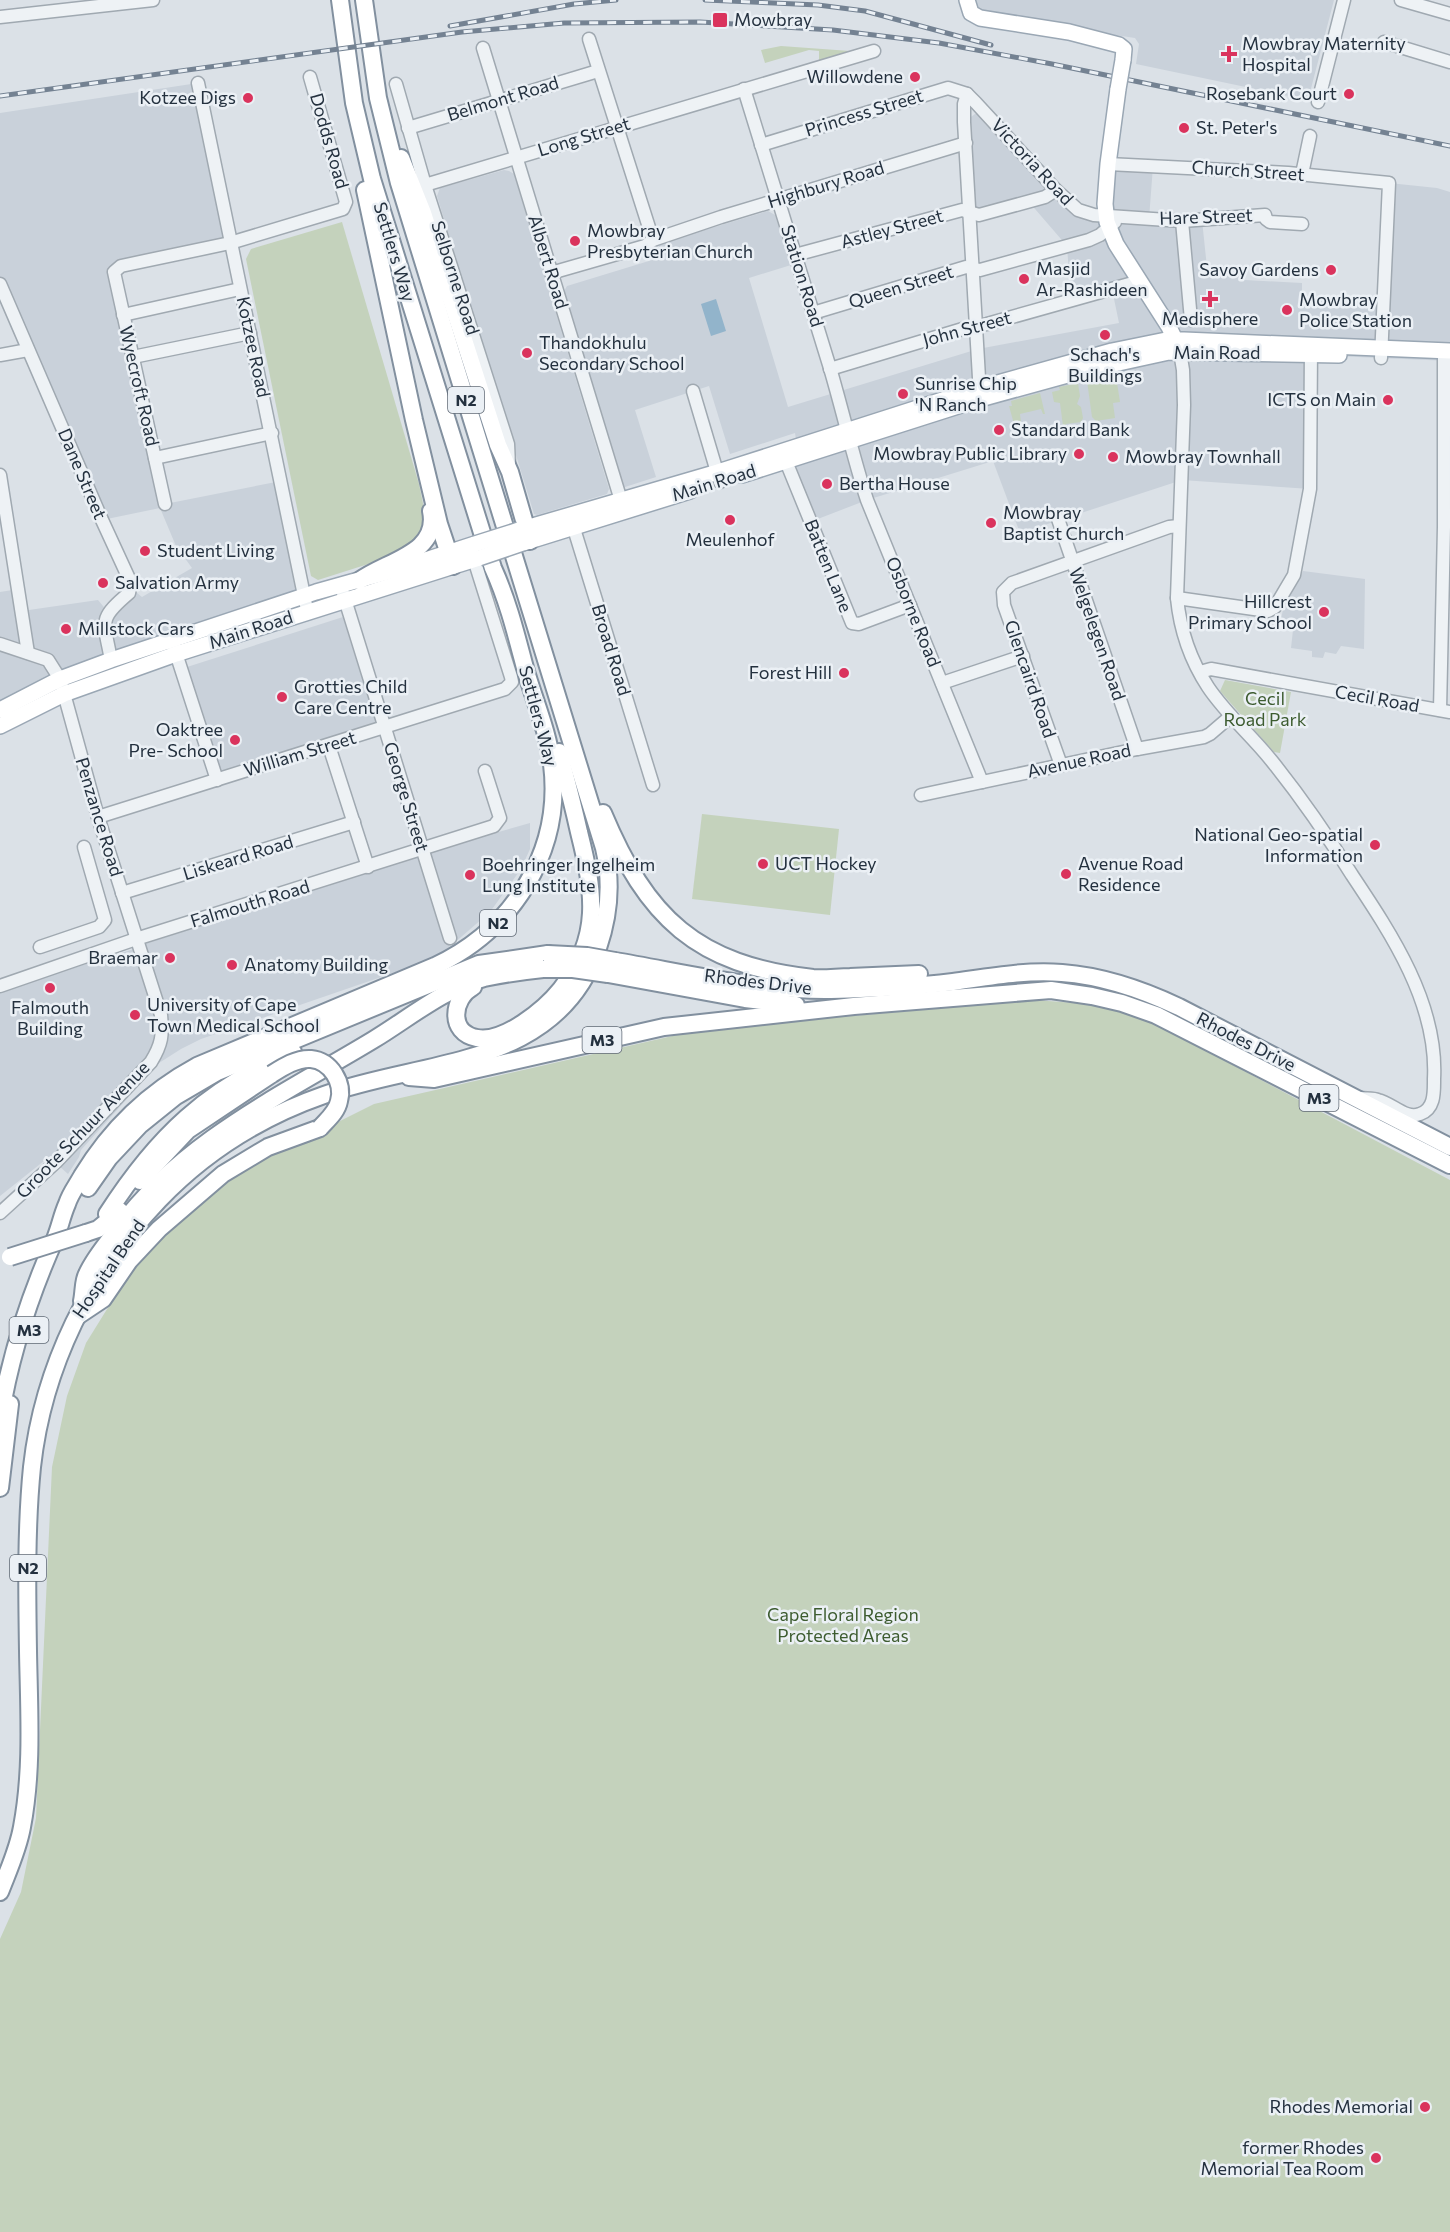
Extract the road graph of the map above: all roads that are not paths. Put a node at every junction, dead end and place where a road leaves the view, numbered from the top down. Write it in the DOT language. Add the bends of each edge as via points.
graph roads {
  1 [pos="153,0"];
  2 [pos="340,0"];
  3 [pos="364,0"];
  4 [pos="1344,0"];
  5 [pos="1401,0"];
  6 [pos="74,4"];
  7 [pos="965,8"];
  8 [pos="1450,13"];
  9 [pos="0,17"];
  10 [pos="589,39"];
  11 [pos="1384,42"];
  12 [pos="483,48"];
  13 [pos="874,51"];
  14 [pos="1450,62"];
  15 [pos="598,71"];
  16 [pos="310,77"];
  17 [pos="198,83"];
  18 [pos="396,84"];
  19 [pos="744,89"];
  20 [pos="967,94"];
  21 [pos="378,98"];
  22 [pos="498,101"];
  23 [pos="1318,102"];
  24 [pos="987,114"];
  25 [pos="357,118"];
  26 [pos="964,122"];
  27 [pos="616,127"];
  28 [pos="408,128"];
  29 [pos="1310,136"];
  30 [pos="966,143"];
  31 [pos="761,145"];
  32 [pos="516,157"];
  33 [pos="1108,164"];
  34 [pos="1302,174"];
  35 [pos="425,185"];
  36 [pos="1056,190"];
  37 [pos="778,200"];
  38 [pos="970,213"];
  39 [pos="1112,220"];
  40 [pos="1182,221"];
  41 [pos="1302,224"];
  42 [pos="653,240"];
  43 [pos="230,243"];
  44 [pos="795,255"];
  45 [pos="972,268"];
  46 [pos="551,273"];
  47 [pos="1140,281"];
  48 [pos="0,284"];
  49 [pos="240,289"];
  50 [pos="813,313"];
  51 [pos="123,315"];
  52 [pos="1191,320"];
  53 [pos="976,326"];
  54 [pos="250,333"];
  55 [pos="1178,346"];
  56 [pos="1311,349"];
  57 [pos="28,350"];
  58 [pos="1381,353"];
  59 [pos="0,355"];
  60 [pos="1447,356"];
  61 [pos="133,357"];
  62 [pos="830,369"];
  63 [pos="693,391"];
  64 [pos="980,393"];
  65 [pos="272,433"];
  66 [pos="849,435"];
  67 [pos="784,456"];
  68 [pos="155,458"];
  69 [pos="426,466"];
  70 [pos="510,472"];
  71 [pos="0,475"];
  72 [pos="719,477"];
  73 [pos="165,504"];
  74 [pos="623,505"];
  75 [pos="1058,519"];
  76 [pos="571,521"];
  77 [pos="1179,526"];
  78 [pos="1447,527"];
  79 [pos="525,536"];
  80 [pos="475,552"];
  81 [pos="451,559"];
  82 [pos="1072,562"];
  83 [pos="359,581"];
  84 [pos="378,582"];
  85 [pos="343,593"];
  86 [pos="1177,598"];
  87 [pos="306,604"];
  88 [pos="910,605"];
  89 [pos="513,621"];
  90 [pos="1446,622"];
  91 [pos="0,644"];
  92 [pos="174,647"];
  93 [pos="28,653"];
  94 [pos="1023,656"];
  95 [pos="111,660"];
  96 [pos="1200,672"];
  97 [pos="1233,674"];
  98 [pos="942,684"];
  99 [pos="62,687"];
  100 [pos="1208,687"];
  101 [pos="0,710"];
  102 [pos="1445,711"];
  103 [pos="1231,716"];
  104 [pos="0,726"];
  105 [pos="385,728"];
  106 [pos="329,746"];
  107 [pos="1137,749"];
  108 [pos="1061,765"];
  109 [pos="579,767"];
  110 [pos="485,771"];
  111 [pos="217,780"];
  112 [pos="982,782"];
  113 [pos="653,785"];
  114 [pos="921,795"];
  115 [pos="98,818"];
  116 [pos="354,822"];
  117 [pos="84,847"];
  118 [pos="422,849"];
  119 [pos="111,860"];
  120 [pos="90,867"];
  121 [pos="368,867"];
  122 [pos="116,874"];
  123 [pos="94,882"];
  124 [pos="122,893"];
  125 [pos="450,938"];
  126 [pos="136,939"];
  127 [pos="40,947"];
  128 [pos="505,960"];
  129 [pos="545,962"];
  130 [pos="612,967"];
  131 [pos="500,976"];
  132 [pos="993,976"];
  133 [pos="0,986"];
  134 [pos="854,1006"];
  135 [pos="375,1039"];
  136 [pos="395,1077"];
  137 [pos="1356,1098"];
  138 [pos="1450,1147"];
  139 [pos="1450,1165"];
  140 [pos="92,1182"];
  141 [pos="0,1213"];
  142 [pos="107,1214"];
  143 [pos="59,1231"];
  144 [pos="87,1232"];
  145 [pos="5,1260"];
  146 [pos="79,1311"];
  147 [pos="0,1418"];
  148 [pos="0,1488"];
  149 [pos="0,1892"];
  1 -- 6 [label="street"];
  2 -- 25 [label="highway, Settlers Way / N2"];
  3 -- 21 [label="highway, Settlers Way / N2"];
  4 -- 23 [label="street"];
  5 -- 8 [label="street"];
  6 -- 9 [label="street"];
  7 -- 33 [label="main road, bridge" via="1119,45 1124,50"];
  10 -- 15 [label="street"];
  11 -- 14 [label="street"];
  12 -- 22 [label="street, Albert Road"];
  13 -- 19 [label="street, Long Street"];
  15 -- 22 [label="street, Belmont Road"];
  15 -- 27 [label="street"];
  16 -- 43 [label="street, Dodds Road" via="345,206"];
  17 -- 43 [label="street, Kotzee Road"];
  18 -- 28 [label="street, Selborne Road"];
  19 -- 27 [label="street, Long Street"];
  19 -- 31 [label="street, Station Road"];
  20 -- 24 [label="street, Victoria Road"];
  20 -- 26 [label="street"];
  20 -- 31 [label="street, Princess Street" via="944,88"];
  21 -- 70 [label="highway" via="423,213"];
  21 -- 109 [label="highway, Settlers Way / N2" via="406,208"];
  22 -- 28 [label="street, Belmont Road"];
  22 -- 32 [label="street, Albert Road"];
  24 -- 26 [label="street" via="975,114"];
  24 -- 36 [label="street, Victoria Road"];
  25 -- 69 [label="highway" via="362,178"];
  25 -- 89 [label="highway, Settlers Way / N2" via="384,219"];
  26 -- 30 [label="street"];
  27 -- 32 [label="street, Long Street"];
  27 -- 42 [label="street"];
  28 -- 35 [label="street, Selborne Road"];
  29 -- 34 [label="street"];
  30 -- 37 [label="street, Highbury Road"];
  30 -- 38 [label="street"];
  31 -- 37 [label="street, Station Road"];
  32 -- 35 [label="street, Long Street"];
  32 -- 46 [label="street, Albert Road"];
  33 -- 34 [label="street, Church Street"];
  33 -- 39 [label="main road"];
  34 -- 58 [label="street, Church Street" via="1389,183"];
  35 -- 70 [label="street, Selborne Road" via="508,444"];
  36 -- 38 [label="street, Astley Street" via="1045,197 978,215"];
  36 -- 39 [label="street, Victoria Road" via="1078,210"];
  37 -- 42 [label="street, Highbury Road"];
  37 -- 44 [label="street, Station Road"];
  38 -- 44 [label="street, Astley Street" via="962,210"];
  38 -- 45 [label="street"];
  39 -- 40 [label="street, Hare Street"];
  39 -- 45 [label="street, Queen Street" via="1089,240 980,270"];
  39 -- 47 [label="main road"];
  40 -- 41 [label="street, Hare Street" via="1265,215 1270,222"];
  40 -- 52 [label="street"];
  42 -- 46 [label="street, Highbury Road" via="645,246"];
  43 -- 49 [label="street, Kotzee Road"];
  43 -- 51 [label="street, Wyecroft Road" via="116,269 114,276"];
  44 -- 50 [label="street, Station Road"];
  45 -- 50 [label="street, Queen Street"];
  45 -- 53 [label="street"];
  46 -- 74 [label="street, Albert Road"];
  47 -- 53 [label="street, John Street"];
  47 -- 55 [label="main road"];
  48 -- 57 [label="street, Dane Street"];
  49 -- 51 [label="street"];
  49 -- 54 [label="street, Kotzee Road"];
  50 -- 62 [label="street, Station Road"];
  51 -- 61 [label="street, Wyecroft Road"];
  53 -- 62 [label="street, John Street"];
  53 -- 64 [label="street"];
  54 -- 61 [label="street"];
  54 -- 65 [label="street, Kotzee Road"];
  55 -- 56 [label="main road, Main Road"];
  55 -- 64 [label="main road, Main Road" via="1112,351"];
  55 -- 77 [label="street" via="1184,405"];
  56 -- 58 [label="main road, Main Road"];
  56 -- 86 [label="street" via="1310,489 1290,582 1275,607 1268,611"];
  57 -- 59 [label="street"];
  57 -- 95 [label="street, Dane Street" via="131,583 129,593 106,616"];
  58 -- 60 [label="main road, Main Road"];
  60 -- 78 [label="street"];
  61 -- 68 [label="street, Wyecroft Road"];
  62 -- 66 [label="street, Station Road"];
  63 -- 72 [label="street"];
  64 -- 66 [label="main road, Main Road"];
  65 -- 68 [label="street"];
  65 -- 87 [label="street, Kotzee Road"];
  66 -- 67 [label="main road, Main Road"];
  66 -- 88 [label="street, Osborne Road" via="867,500"];
  67 -- 72 [label="main road, Main Road"];
  67 -- 88 [label="street, Batten Lane" via="852,623 859,624"];
  68 -- 73 [label="street, Wyecroft Road"];
  69 -- 81 [label="highway"];
  69 -- 83 [label="highway" via="433,521 429,535 409,555"];
  70 -- 79 [label="highway"];
  71 -- 93 [label="street"];
  72 -- 74 [label="main road, Main Road"];
  74 -- 76 [label="main road, Main Road"];
  75 -- 82 [label="street, Welgelegen Road"];
  76 -- 79 [label="main road, Main Road"];
  76 -- 113 [label="street, Broad Road"];
  77 -- 82 [label="street"];
  77 -- 86 [label="street"];
  78 -- 90 [label="street"];
  79 -- 80 [label="main road, Main Road, bridge"];
  80 -- 81 [label="main road, Main Road"];
  80 -- 105 [label="street, William Street" via="511,677 509,686"];
  81 -- 84 [label="main road, Main Road"];
  82 -- 94 [label="street, Glencaird Road" via="1012,583 1003,592"];
  82 -- 107 [label="street, Welgelegen Road"];
  83 -- 84 [label="main road, Main Road"];
  83 -- 85 [label="main road, Main Road"];
  84 -- 85 [label="main road, Main Road"];
  85 -- 87 [label="main road, Main Road"];
  85 -- 105 [label="street, George Street"];
  86 -- 96 [label="street" via="1183,630"];
  87 -- 92 [label="main road, Main Road"];
  88 -- 98 [label="street, Osborne Road"];
  89 -- 131 [label="highway" via="533,666 558,747 589,872 592,909 583,952 559,991 511,1030 489,1038 474,1038 456,1020 459,999 472,988"];
  89 -- 143 [label="highway, Settlers Way / N2" via="546,737 553,778 546,842 535,871 516,902 481,939 447,960 210,1060 160,1088 98,1152 67,1202"];
  90 -- 102 [label="street"];
  91 -- 93 [label="street"];
  92 -- 95 [label="main road, Main Road"];
  92 -- 99 [label="main road, Main Road"];
  92 -- 111 [label="street"];
  93 -- 99 [label="street" via="48,660"];
  94 -- 98 [label="street"];
  94 -- 108 [label="street, Glencaird Road"];
  95 -- 99 [label="main road, Main Road"];
  96 -- 97 [label="street, Cecil Road" via="1211,669"];
  96 -- 100 [label="street"];
  97 -- 100 [label="street" via="1219,677"];
  97 -- 102 [label="street, Cecil Road"];
  98 -- 112 [label="street, Osborne Road"];
  99 -- 101 [label="main road, Main Road"];
  99 -- 104 [label="main road, Main Road"];
  99 -- 115 [label="street, Penzance Road"];
  100 -- 103 [label="street"];
  103 -- 107 [label="street, Avenue Road" via="1204,737"];
  103 -- 137 [label="street" via="1303,802 1392,935 1420,998 1434,1053 1432,1101 1428,1109 1418,1115 1408,1114 1379,1100"];
  105 -- 106 [label="street, William Street"];
  105 -- 118 [label="street, George Street"];
  106 -- 111 [label="street, William Street"];
  106 -- 116 [label="street"];
  107 -- 108 [label="street, Avenue Road"];
  108 -- 112 [label="street, Avenue Road"];
  109 -- 132 [label="highway" via="648,898 679,929 712,951 753,967 814,978 970,972"];
  109 -- 136 [label="highway, Settlers Way / N2" via="604,848 608,882 604,931 593,964 558,1012 523,1038 486,1053"];
  110 -- 118 [label="street, Falmouth Road" via="499,822"];
  111 -- 115 [label="street, William Street"];
  112 -- 114 [label="street, Avenue Road"];
  115 -- 119 [label="street, Penzance Road"];
  116 -- 121 [label="street"];
  116 -- 124 [label="street, Liskeard Road"];
  117 -- 120 [label="street"];
  118 -- 121 [label="street, Falmouth Road"];
  118 -- 125 [label="street, George Street"];
  119 -- 120 [label="street"];
  119 -- 122 [label="street, Penzance Road"];
  120 -- 123 [label="street"];
  121 -- 126 [label="street, Falmouth Road"];
  122 -- 123 [label="street"];
  122 -- 124 [label="street, Penzance Road"];
  123 -- 127 [label="street" via="105,915 103,925"];
  124 -- 126 [label="street, Penzance Road"];
  126 -- 133 [label="street, Falmouth Road"];
  126 -- 141 [label="street, Groote Schuur Avenue" via="161,1015 163,1034 159,1049 56,1162"];
  128 -- 129 [label="highway, Rhodes Drive / M3"];
  128 -- 140 [label="highway, Rhodes Drive / M3" via="479,964 211,1075 140,1125"];
  128 -- 142 [label="highway" via="237,1079 169,1133 135,1172"];
  129 -- 130 [label="highway, Rhodes Drive / M3, bridge" via="587,956"];
  129 -- 131 [label="highway"];
  130 -- 132 [label="highway, Rhodes Drive / M3" via="805,990 895,987"];
  130 -- 134 [label="highway" via="765,1002"];
  131 -- 135 [label="highway" via="459,988"];
  132 -- 137 [label="highway, Rhodes Drive / M3" via="1070,974 1142,990"];
  134 -- 136 [label="highway, Rhodes Drive / M3" via="664,1027 435,1079"];
  134 -- 139 [label="highway, Rhodes Drive / M3" via="1051,990 1122,1003 1171,1022"];
  135 -- 144 [label="highway" via="264,1093 208,1127 149,1179 116,1215 98,1230"];
  135 -- 146 [label="highway" via="221,1131 171,1171 138,1203 105,1245 86,1275"];
  136 -- 146 [label="highway, Hospital Bend / N2" via="350,1086 307,1101 218,1149 139,1222"];
  137 -- 138 [label="highway, Rhodes Drive / M3"];
  140 -- 143 [label="highway"];
  140 -- 148 [label="highway, M3" via="70,1220 32,1318 10,1402"];
  142 -- 144 [label="highway"];
  142 -- 146 [label="highway, bridge" via="188,1130 272,1074 311,1059 325,1064 335,1074 339,1103 320,1128 268,1147 223,1174 159,1229 129,1261 103,1299"];
  143 -- 147 [label="highway, N2" via="20,1331"];
  144 -- 145 [label="highway, bridge"];
  146 -- 149 [label="highway, Hospital Bend / N2" via="47,1389 32,1465 27,1585 30,1762 22,1826"];
}
